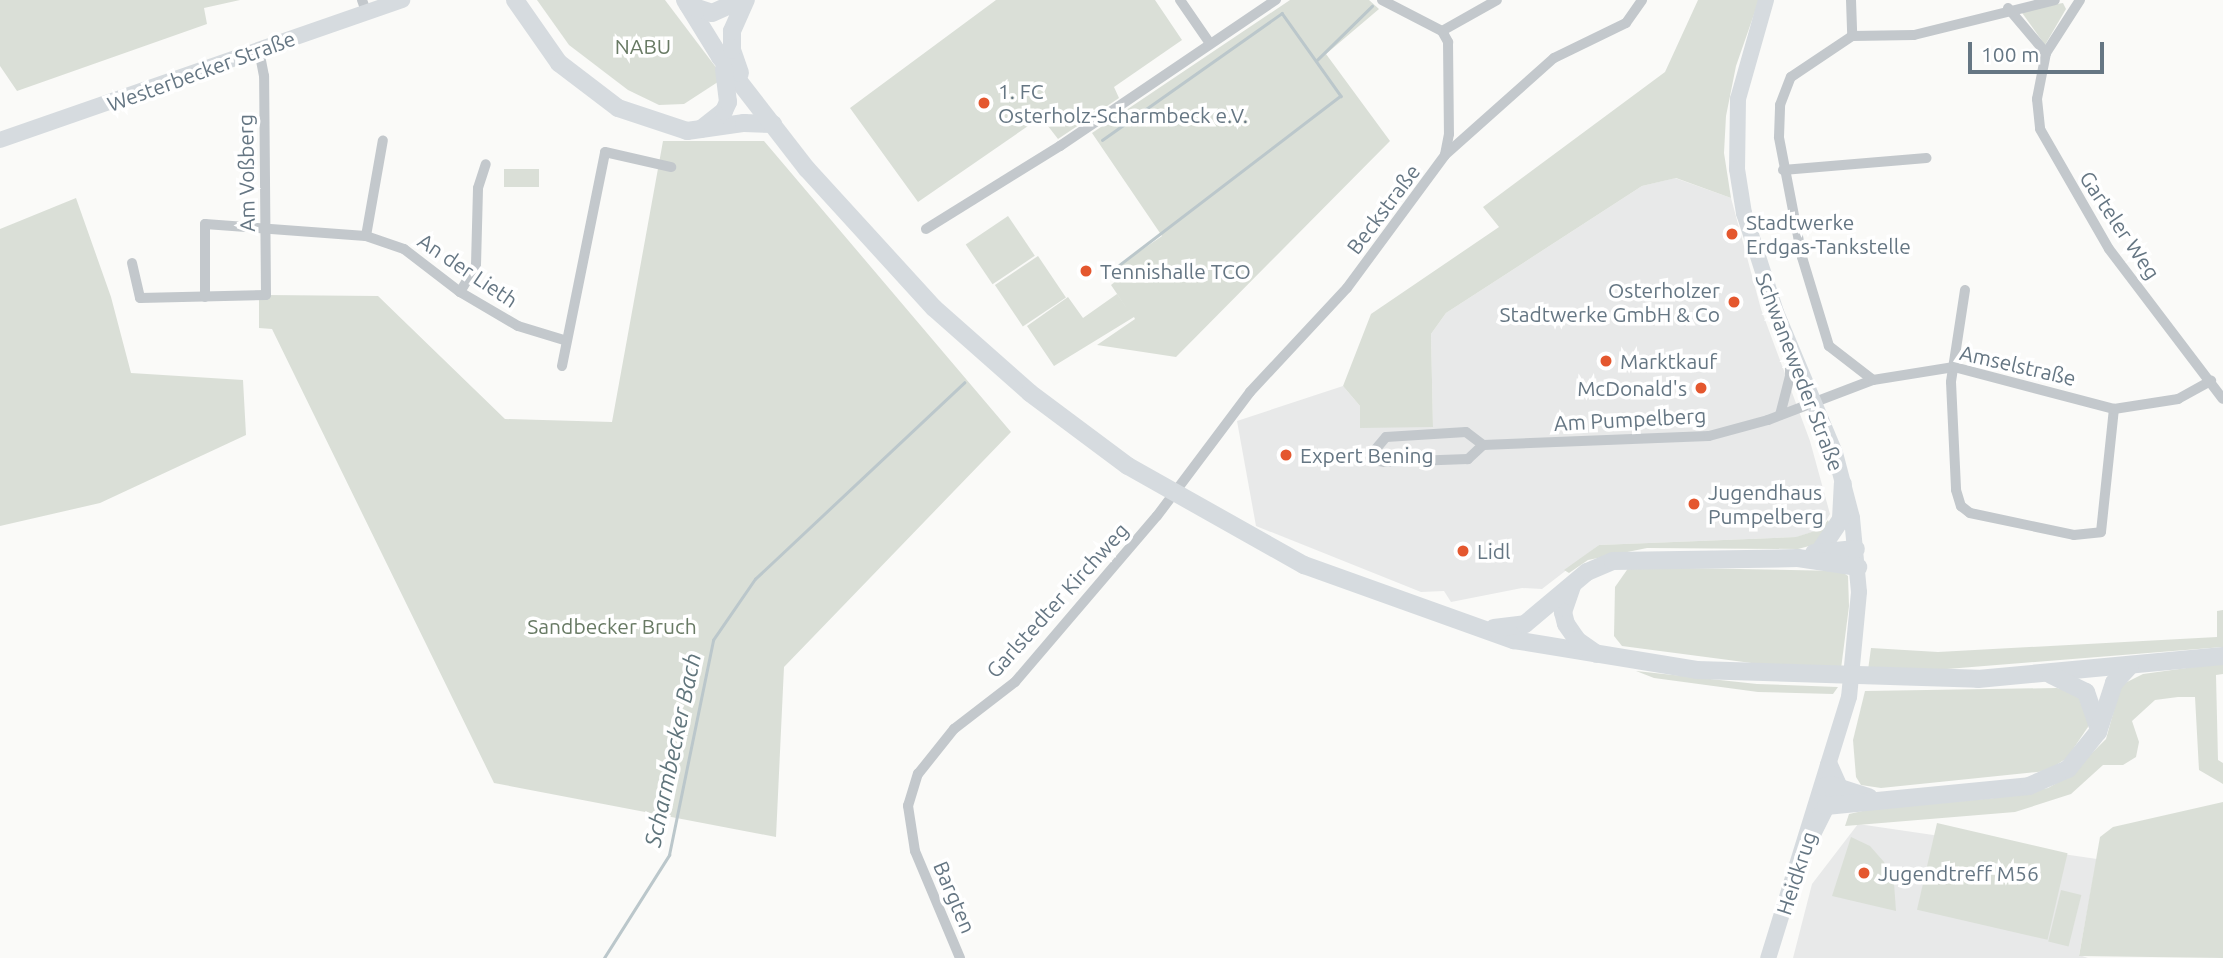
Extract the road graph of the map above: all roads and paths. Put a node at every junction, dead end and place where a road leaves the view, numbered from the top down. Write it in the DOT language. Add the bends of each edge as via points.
graph roads {
  1 [pos="402,0"];
  2 [pos="514,0"];
  3 [pos="743,0"];
  4 [pos="1180,0"];
  5 [pos="1276,0"];
  6 [pos="1382,0"];
  7 [pos="1497,0"];
  8 [pos="1642,0"];
  9 [pos="1766,0"];
  10 [pos="1851,0"];
  11 [pos="2055,0"];
  12 [pos="2080,0"];
  13 [pos="686,2"];
  14 [pos="364,7"];
  15 [pos="2008,8"];
  16 [pos="1442,31"];
  17 [pos="1852,37"];
  18 [pos="1209,42"];
  19 [pos="259,51"];
  20 [pos="2046,52"];
  21 [pos="720,57"];
  22 [pos="748,93"];
  23 [pos="773,124"];
  24 [pos="698,131"];
  25 [pos="0,140"];
  26 [pos="383,140"];
  27 [pos="1445,155"];
  28 [pos="1927,158"];
  29 [pos="486,164"];
  30 [pos="671,167"];
  31 [pos="1783,170"];
  32 [pos="266,229"];
  33 [pos="926,229"];
  34 [pos="366,236"];
  35 [pos="131,263"];
  36 [pos="1965,290"];
  37 [pos="460,292"];
  38 [pos="205,297"];
  39 [pos="564,340"];
  40 [pos="1790,344"];
  41 [pos="562,366"];
  42 [pos="1954,368"];
  43 [pos="1874,380"];
  44 [pos="2211,381"];
  45 [pos="2223,399"];
  46 [pos="1814,400"];
  47 [pos="2114,409"];
  48 [pos="1780,415"];
  49 [pos="1483,445"];
  50 [pos="1186,481"];
  51 [pos="1843,484"];
  52 [pos="1819,552"];
  53 [pos="1798,558"];
  54 [pos="1857,558"];
  55 [pos="1573,583"];
  56 [pos="1473,626"];
  57 [pos="1600,656"];
  58 [pos="2223,656"];
  59 [pos="2130,666"];
  60 [pos="2051,675"];
  61 [pos="2098,732"];
  62 [pos="1829,765"];
  63 [pos="1832,793"];
  64 [pos="915,851"];
  65 [pos="1803,852"];
  66 [pos="960,958"];
  67 [pos="1768,958"];
  1 -- 14 [label="street, Westerbecker Straße"];
  2 -- 24 [label="main road" via="559,63 598,95 650,122"];
  3 -- 13 [label="main road" via="712,13"];
  3 -- 22 [label="main road" via="732,41"];
  4 -- 18 [label="street"];
  5 -- 18 [label="street"];
  6 -- 16 [label="street"];
  7 -- 16 [label="street"];
  8 -- 27 [label="street, Beckstraße" via="1626,23 1554,58"];
  9 -- 40 [label="street, Schwaneweder Straße" via="1738,99 1737,169 1754,251"];
  10 -- 17 [label="street"];
  11 -- 15 [label="street"];
  12 -- 20 [label="street, Garteler Weg"];
  13 -- 21 [label="main road"];
  14 -- 19 [label="street, Westerbecker Straße"];
  15 -- 17 [label="street" via="1914,34"];
  15 -- 20 [label="street"];
  16 -- 27 [label="street" via="1451,65"];
  17 -- 31 [label="street" via="1791,77 1780,105"];
  18 -- 33 [label="street" via="1060,146"];
  19 -- 25 [label="street, Westerbecker Straße"];
  19 -- 32 [label="street, Am Voßberg" via="264,76"];
  20 -- 44 [label="street, Garteler Weg" via="2037,99 2042,136 2109,249"];
  21 -- 22 [label="main road"];
  21 -- 24 [label="main road" via="730,91 728,102 724,111"];
  22 -- 23 [label="main road"];
  23 -- 24 [label="main road" via="744,123"];
  23 -- 56 [label="main road" via="934,308 1030,393 1197,509 1304,565"];
  26 -- 34 [label="street"];
  27 -- 50 [label="street, Beckstraße" via="1347,288 1250,392"];
  28 -- 31 [label="street"];
  29 -- 37 [label="street" via="478,188 476,265"];
  30 -- 39 [label="street" via="605,152"];
  31 -- 43 [label="street" via="1829,346"];
  32 -- 34 [label="street, An der Lieth"];
  32 -- 38 [label="street, Am Voßberg" via="266,295"];
  32 -- 38 [label="street, An der Lieth" via="205,224"];
  34 -- 37 [label="street, An der Lieth" via="404,249"];
  35 -- 38 [label="street" via="140,298"];
  36 -- 42 [label="street"];
  37 -- 39 [label="street, An der Lieth" via="518,326"];
  39 -- 41 [label="street"];
  40 -- 46 [label="street, Schwaneweder Straße"];
  40 -- 48 [label="street" via="1790,376"];
  42 -- 43 [label="street, Amselstraße"];
  42 -- 47 [label="street, Amselstraße"];
  42 -- 47 [label="street" via="1956,490 1961,506 1970,513 2074,535 2101,532"];
  43 -- 46 [label="street, Amselstraße"];
  44 -- 45 [label="street, Garteler Weg"];
  44 -- 47 [label="street, Amselstraße" via="2178,399"];
  46 -- 48 [label="street, Am Pumpelberg"];
  46 -- 51 [label="street, Schwaneweder Straße"];
  48 -- 49 [label="street, Am Pumpelberg" via="1709,436"];
  49 -- 49 [label="street, Am Pumpelberg" via="1466,432 1386,437 1375,450 1379,461 1385,462 1468,459"];
  50 -- 64 [label="street, Garlstedter Kirchweg" via="1015,682 954,729 918,774 908,806"];
  51 -- 52 [label="main road" via="1842,519"];
  51 -- 54 [label="street, Schwaneweder Straße"];
  52 -- 53 [label="main road"];
  52 -- 54 [label="main road"];
  53 -- 54 [label="main road"];
  53 -- 55 [label="main road" via="1613,561"];
  54 -- 62 [label="street, Schwaneweder Straße" via="1854,671"];
  55 -- 56 [label="main road" via="1525,624"];
  55 -- 57 [label="main road" via="1566,596 1566,624"];
  56 -- 57 [label="main road"];
  57 -- 60 [label="main road" via="1697,670 1828,678"];
  58 -- 59 [label="main road"];
  59 -- 60 [label="main road"];
  59 -- 61 [label="main road" via="2114,683"];
  60 -- 61 [label="main road" via="2086,692 2097,714"];
  61 -- 63 [label="main road" via="2068,769 2029,786 1875,800"];
  62 -- 63 [label="main road"];
  63 -- 65 [label="main road"];
  64 -- 66 [label="street, Bargten"];
  65 -- 67 [label="street, Heidkrug"];
}
